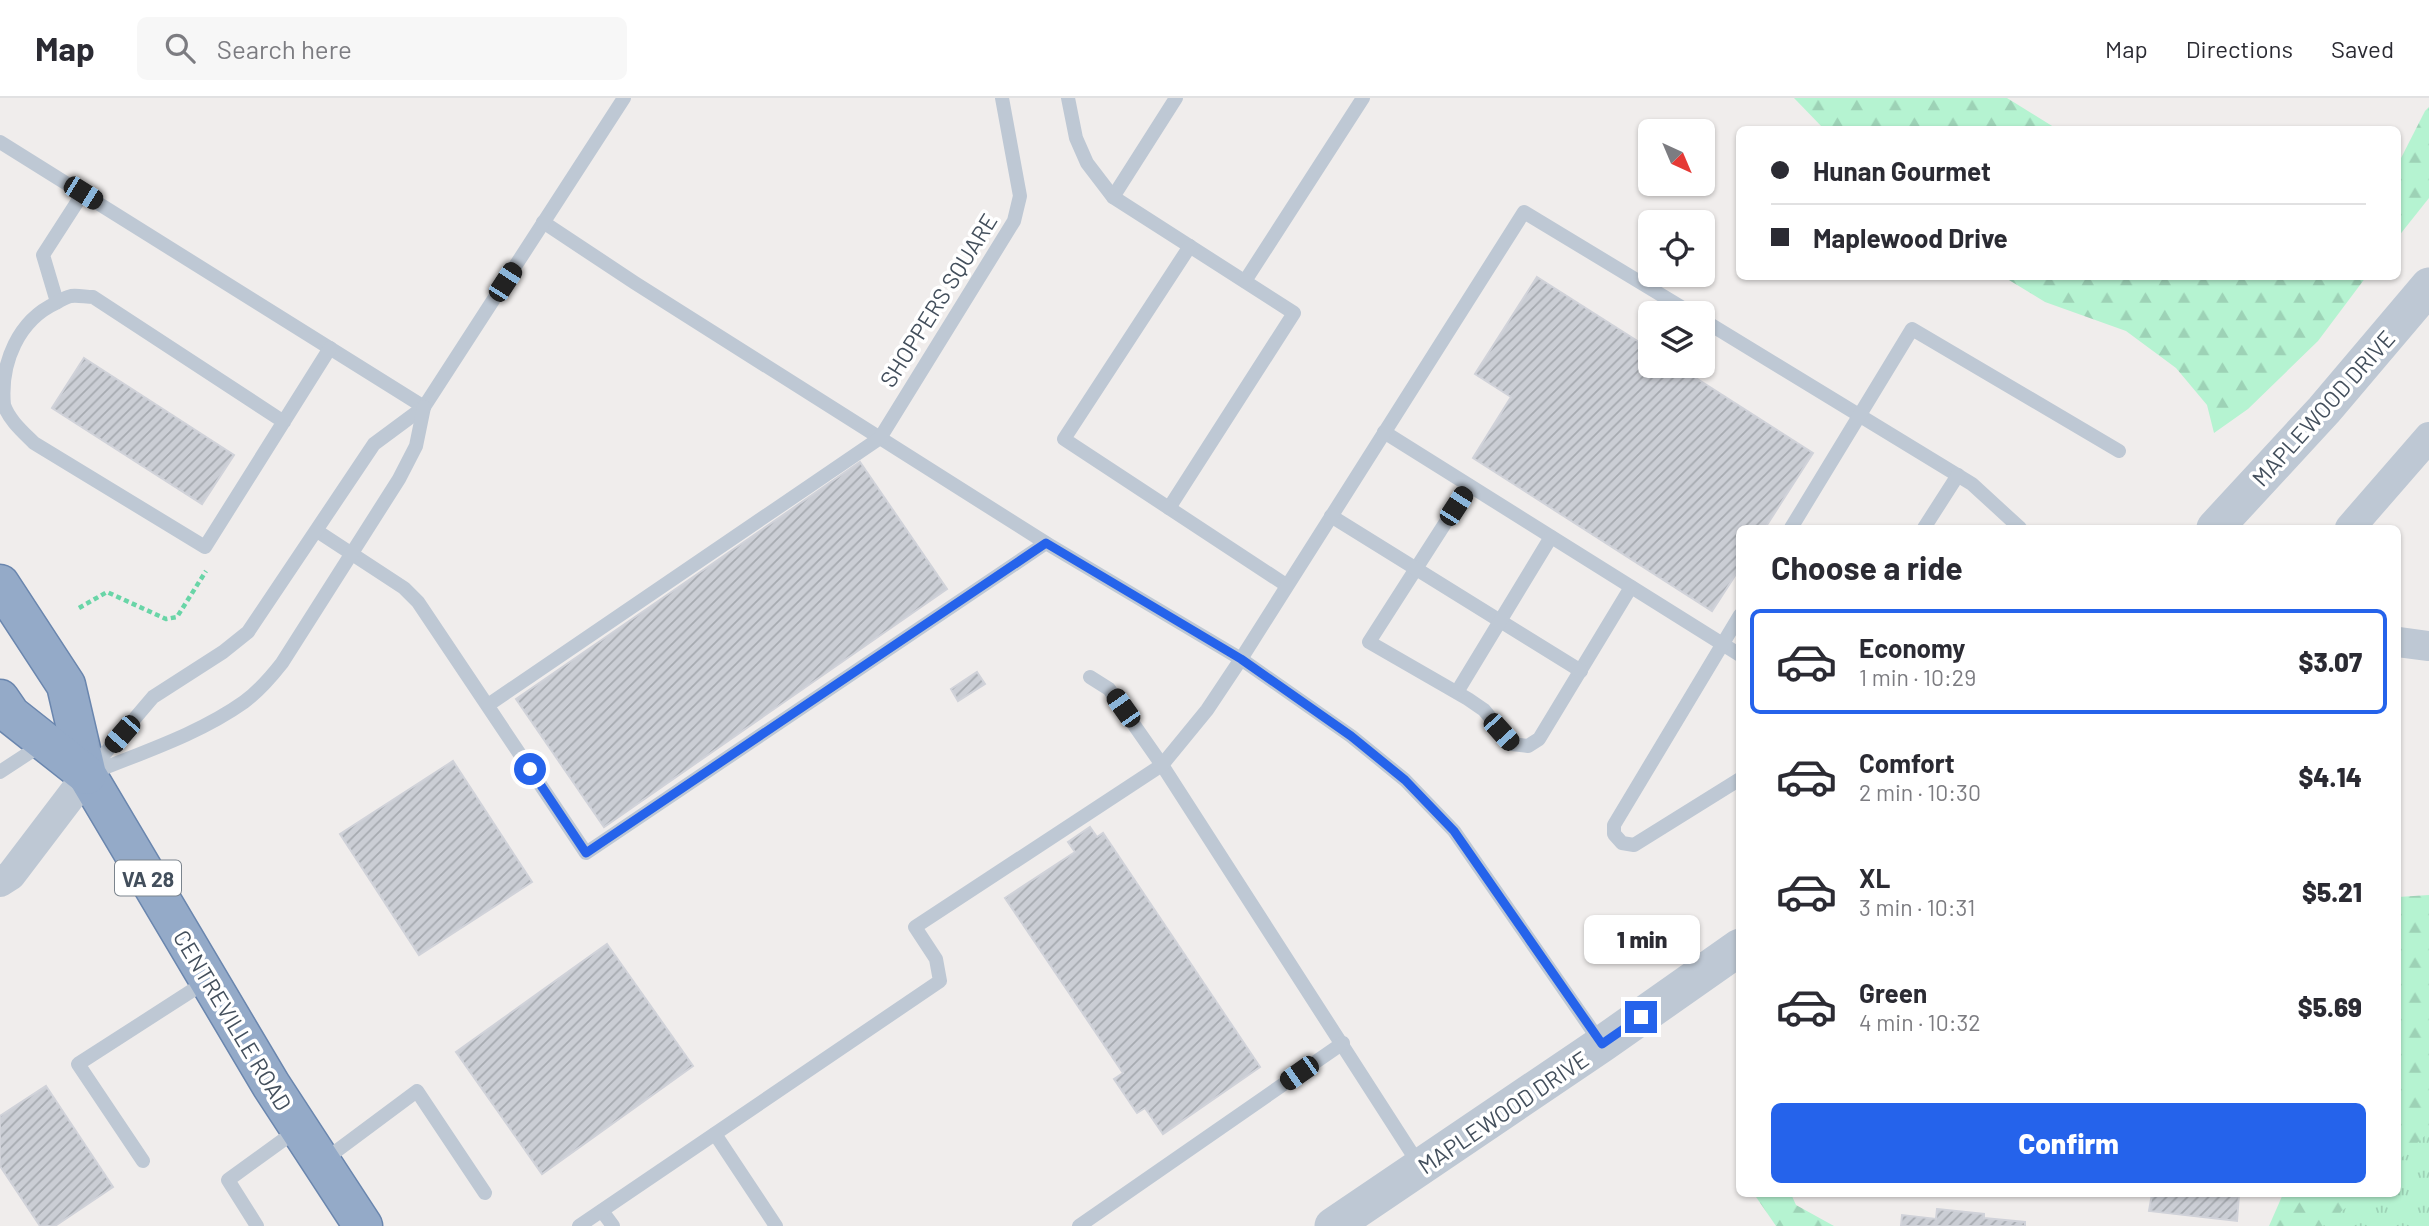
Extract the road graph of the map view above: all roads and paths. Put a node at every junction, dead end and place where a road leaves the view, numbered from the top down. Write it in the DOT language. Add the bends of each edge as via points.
graph roads {
  1 [pos="624,98"];
  2 [pos="1002,98"];
  3 [pos="1068,98"];
  4 [pos="1176,98"];
  5 [pos="1363,98"];
  6 [pos="0,142"];
  7 [pos="83,193"];
  8 [pos="1113,197"];
  9 [pos="543,222"];
  10 [pos="1190,246"];
  11 [pos="1245,281"];
  12 [pos="2429,286"];
  13 [pos="1671,301"];
  14 [pos="57,302"];
  15 [pos="1715,327"];
  16 [pos="330,348"];
  17 [pos="424,407"];
  18 [pos="1859,415"];
  19 [pos="284,422"];
  20 [pos="1384,432"];
  21 [pos="2429,437"];
  22 [pos="880,438"];
  23 [pos="2119,452"];
  24 [pos="1958,475"];
  25 [pos="1469,486"];
  26 [pos="1169,508"];
  27 [pos="1331,516"];
  28 [pos="1793,525"];
  29 [pos="1926,525"];
  30 [pos="2017,525"];
  31 [pos="2218,525"];
  32 [pos="2353,525"];
  33 [pos="317,531"];
  34 [pos="1551,537"];
  35 [pos="1046,543"];
  36 [pos="352,555"];
  37 [pos="1416,569"];
  38 [pos="206,570"];
  39 [pos="0,584"];
  40 [pos="1286,585"];
  41 [pos="1632,587"];
  42 [pos="79,608"];
  43 [pos="1500,621"];
  44 [pos="1736,621"];
  45 [pos="2401,642"];
  46 [pos="1722,644"];
  47 [pos="2429,646"];
  48 [pos="1736,653"];
  49 [pos="1241,659"];
  50 [pos="1581,671"];
  51 [pos="1090,677"];
  52 [pos="1457,692"];
  53 [pos="0,699"];
  54 [pos="488,705"];
  55 [pos="46,742"];
  56 [pos="1162,765"];
  57 [pos="0,772"];
  58 [pos="87,775"];
  59 [pos="1736,781"];
  60 [pos="4,871"];
  61 [pos="1736,950"];
  62 [pos="208,981"];
  63 [pos="1343,1043"];
  64 [pos="1602,1044"];
  65 [pos="298,1129"];
  66 [pos="715,1134"];
  67 [pos="143,1161"];
  68 [pos="321,1163"];
  69 [pos="1421,1167"];
  70 [pos="485,1193"];
  71 [pos="602,1210"];
  72 [pos="257,1226"];
  73 [pos="363,1226"];
  74 [pos="579,1226"];
  75 [pos="613,1226"];
  76 [pos="776,1226"];
  77 [pos="1079,1226"];
  78 [pos="1333,1226"];
  1 -- 9 [label="lane"];
  2 -- 22 [label="lane, SHOPPERS SQUARE" via="1020,196 1014,222"];
  3 -- 8 [label="lane" via="1076,138 1087,163"];
  4 -- 8 [label="lane"];
  5 -- 11 [label="lane"];
  6 -- 7 [label="lane"];
  7 -- 14 [label="lane" via="43,255"];
  7 -- 16 [label="lane"];
  8 -- 10 [label="lane"];
  9 -- 17 [label="lane"];
  9 -- 22 [label="lane"];
  10 -- 11 [label="lane"];
  10 -- 26 [label="lane" via="1064,439"];
  11 -- 26 [label="lane" via="1294,313"];
  12 -- 31 [label="street, MAPLEWOOD DRIVE"];
  13 -- 20 [label="lane" via="1524,212"];
  14 -- 19 [label="lane" via="70,296 93,297"];
  14 -- 19 [label="lane" via="18,331 6,353 1,378 4,405 15,424 34,443 205,547"];
  15 -- 18 [label="lane"];
  16 -- 17 [label="lane"];
  16 -- 19 [label="lane"];
  17 -- 33 [label="lane" via="374,444"];
  17 -- 36 [label="lane" via="416,446 400,479"];
  18 -- 23 [label="lane" via="1912,329"];
  18 -- 24 [label="lane"];
  18 -- 28 [label="lane"];
  20 -- 25 [label="lane"];
  20 -- 27 [label="lane"];
  21 -- 32 [label="street"];
  22 -- 35 [label="lane"];
  22 -- 54 [label="lane"];
  24 -- 29 [label="lane"];
  24 -- 30 [label="lane"];
  25 -- 34 [label="lane"];
  25 -- 37 [label="lane"];
  26 -- 40 [label="lane"];
  27 -- 37 [label="lane"];
  27 -- 40 [label="lane"];
  33 -- 36 [label="lane"];
  33 -- 58 [label="lane" via="248,632 153,697"];
  34 -- 41 [label="lane"];
  34 -- 43 [label="lane"];
  35 -- 49 [label="lane"];
  35 -- 54 [label="lane" via="586,853"];
  36 -- 54 [label="lane" via="418,602"];
  36 -- 58 [label="lane" via="282,663 244,702 188,734"];
  37 -- 43 [label="lane"];
  37 -- 52 [label="lane" via="1369,642"];
  38 -- 42 [label="path" via="174,619 107,592"];
  39 -- 58 [label="highway, CENTREVILLE ROAD / VA 28" via="66,685"];
  40 -- 49 [label="lane"];
  41 -- 46 [label="lane"];
  41 -- 50 [label="lane"];
  43 -- 50 [label="lane"];
  43 -- 52 [label="lane"];
  44 -- 46 [label="lane"];
  45 -- 47 [label="street"];
  46 -- 48 [label="lane"];
  46 -- 59 [label="lane" via="1614,825 1614,834 1622,844 1634,845"];
  49 -- 56 [label="lane"];
  49 -- 64 [label="lane" via="1362,745 1405,780 1454,831"];
  50 -- 52 [label="lane" via="1539,739 1528,746 1512,744 1484,710"];
  51 -- 56 [label="lane" via="1109,689"];
  53 -- 55 [label="highway, CENTREVILLE ROAD / VA 28" via="11,715"];
  55 -- 57 [label="lane"];
  55 -- 58 [label="highway, CENTREVILLE ROAD / VA 28"];
  56 -- 63 [label="lane"];
  56 -- 66 [label="lane" via="915,927 936,960 940,981"];
  58 -- 60 [label="street"];
  58 -- 62 [label="highway, CENTREVILLE ROAD / VA 28"];
  61 -- 64 [label="street, MAPLEWOOD DRIVE"];
  62 -- 65 [label="highway, CENTREVILLE ROAD / VA 28"];
  62 -- 67 [label="lane" via="78,1063"];
  63 -- 69 [label="lane"];
  63 -- 77 [label="lane"];
  64 -- 69 [label="street, MAPLEWOOD DRIVE"];
  65 -- 68 [label="highway, CENTREVILLE ROAD / VA 28"];
  65 -- 72 [label="lane" via="228,1180"];
  66 -- 71 [label="lane"];
  66 -- 76 [label="lane"];
  68 -- 70 [label="lane" via="417,1091"];
  68 -- 73 [label="highway, CENTREVILLE ROAD / VA 28"];
  69 -- 78 [label="street, MAPLEWOOD DRIVE"];
  71 -- 74 [label="lane"];
  71 -- 75 [label="lane"];
}
